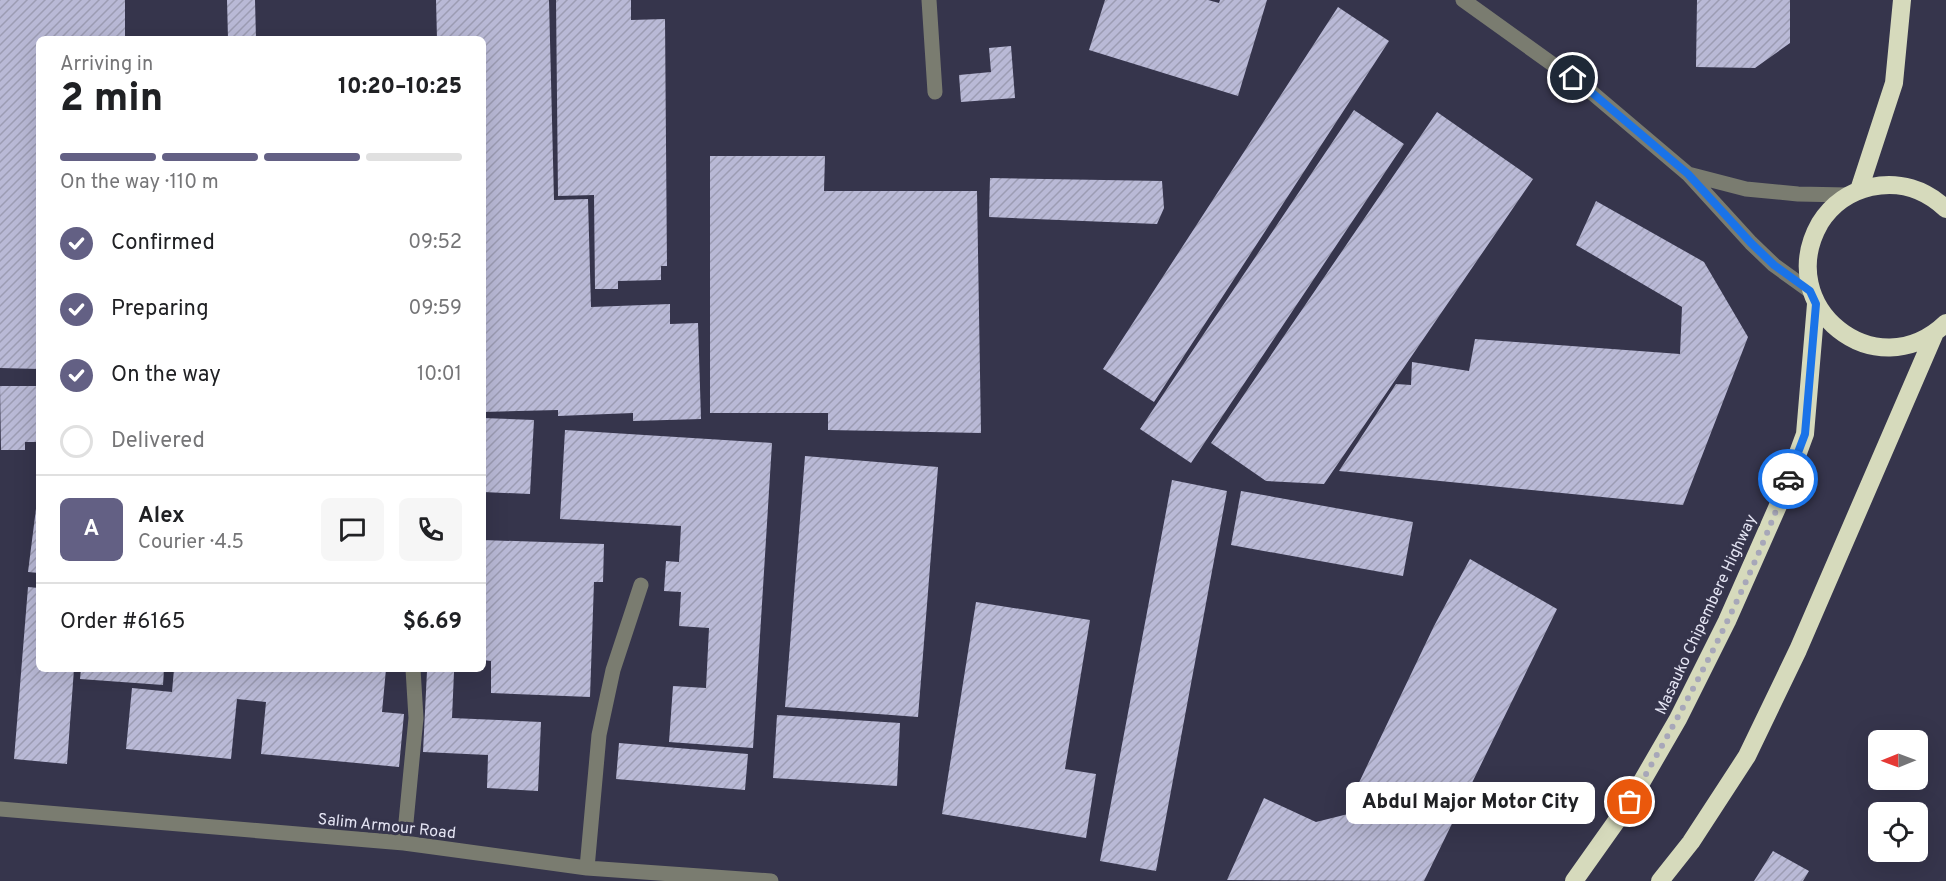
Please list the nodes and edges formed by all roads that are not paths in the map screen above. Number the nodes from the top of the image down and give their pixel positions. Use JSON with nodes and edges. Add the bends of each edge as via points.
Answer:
{"nodes":[{"id":1,"x":929,"y":0,"type":"edge"},
{"id":2,"x":1463,"y":0,"type":"edge"},
{"id":3,"x":1902,"y":0,"type":"edge"},
{"id":4,"x":935,"y":92,"type":"dead end"},
{"id":5,"x":1688,"y":174,"type":"junction"},
{"id":6,"x":1853,"y":193,"type":"junction"},
{"id":7,"x":1946,"y":209,"type":"edge"},
{"id":8,"x":1813,"y":297,"type":"junction"},
{"id":9,"x":1940,"y":329,"type":"edge"},
{"id":10,"x":641,"y":585,"type":"dead end"},
{"id":11,"x":413,"y":672,"type":"edge"},
{"id":12,"x":0,"y":808,"type":"edge"},
{"id":13,"x":404,"y":843,"type":"junction"},
{"id":14,"x":587,"y":868,"type":"junction"},
{"id":15,"x":771,"y":881,"type":"edge"},
{"id":16,"x":1574,"y":881,"type":"edge"},
{"id":17,"x":1660,"y":881,"type":"edge"}],
"edges":[{"from":1,"to":4,"type":"street"},
{"from":2,"to":5,"type":"street","via":[[1590,91]]},
{"from":3,"to":6,"type":"highway","via":[[1894,83]]},
{"from":5,"to":6,"type":"street","via":[[1746,189],[1798,194]]},
{"from":5,"to":8,"type":"street","via":[[1751,243]]},
{"from":6,"to":7,"type":"highway","via":[[1884,184],[1911,187],[1935,198]]},
{"from":6,"to":8,"type":"highway","name":"Masauko Chipembere Highway","via":[[1826,213],[1813,237],[1807,264]]},
{"from":8,"to":9,"type":"highway","via":[[1832,326],[1855,341],[1882,348],[1909,346]]},
{"from":8,"to":16,"type":"highway","name":"Masauko Chipembere Highway","via":[[1805,434],[1781,499],[1678,719],[1630,802]]},
{"from":9,"to":17,"type":"highway","via":[[1747,756],[1691,842]]},
{"from":10,"to":14,"type":"street","via":[[613,669],[602,724]]},
{"from":11,"to":13,"type":"street","via":[[416,718]]},
{"from":12,"to":13,"type":"street","name":"Salim Armour Road"},
{"from":13,"to":14,"type":"street","name":"Salim Armour Road"},
{"from":14,"to":15,"type":"street","name":"Salim Armour Road"}]}
